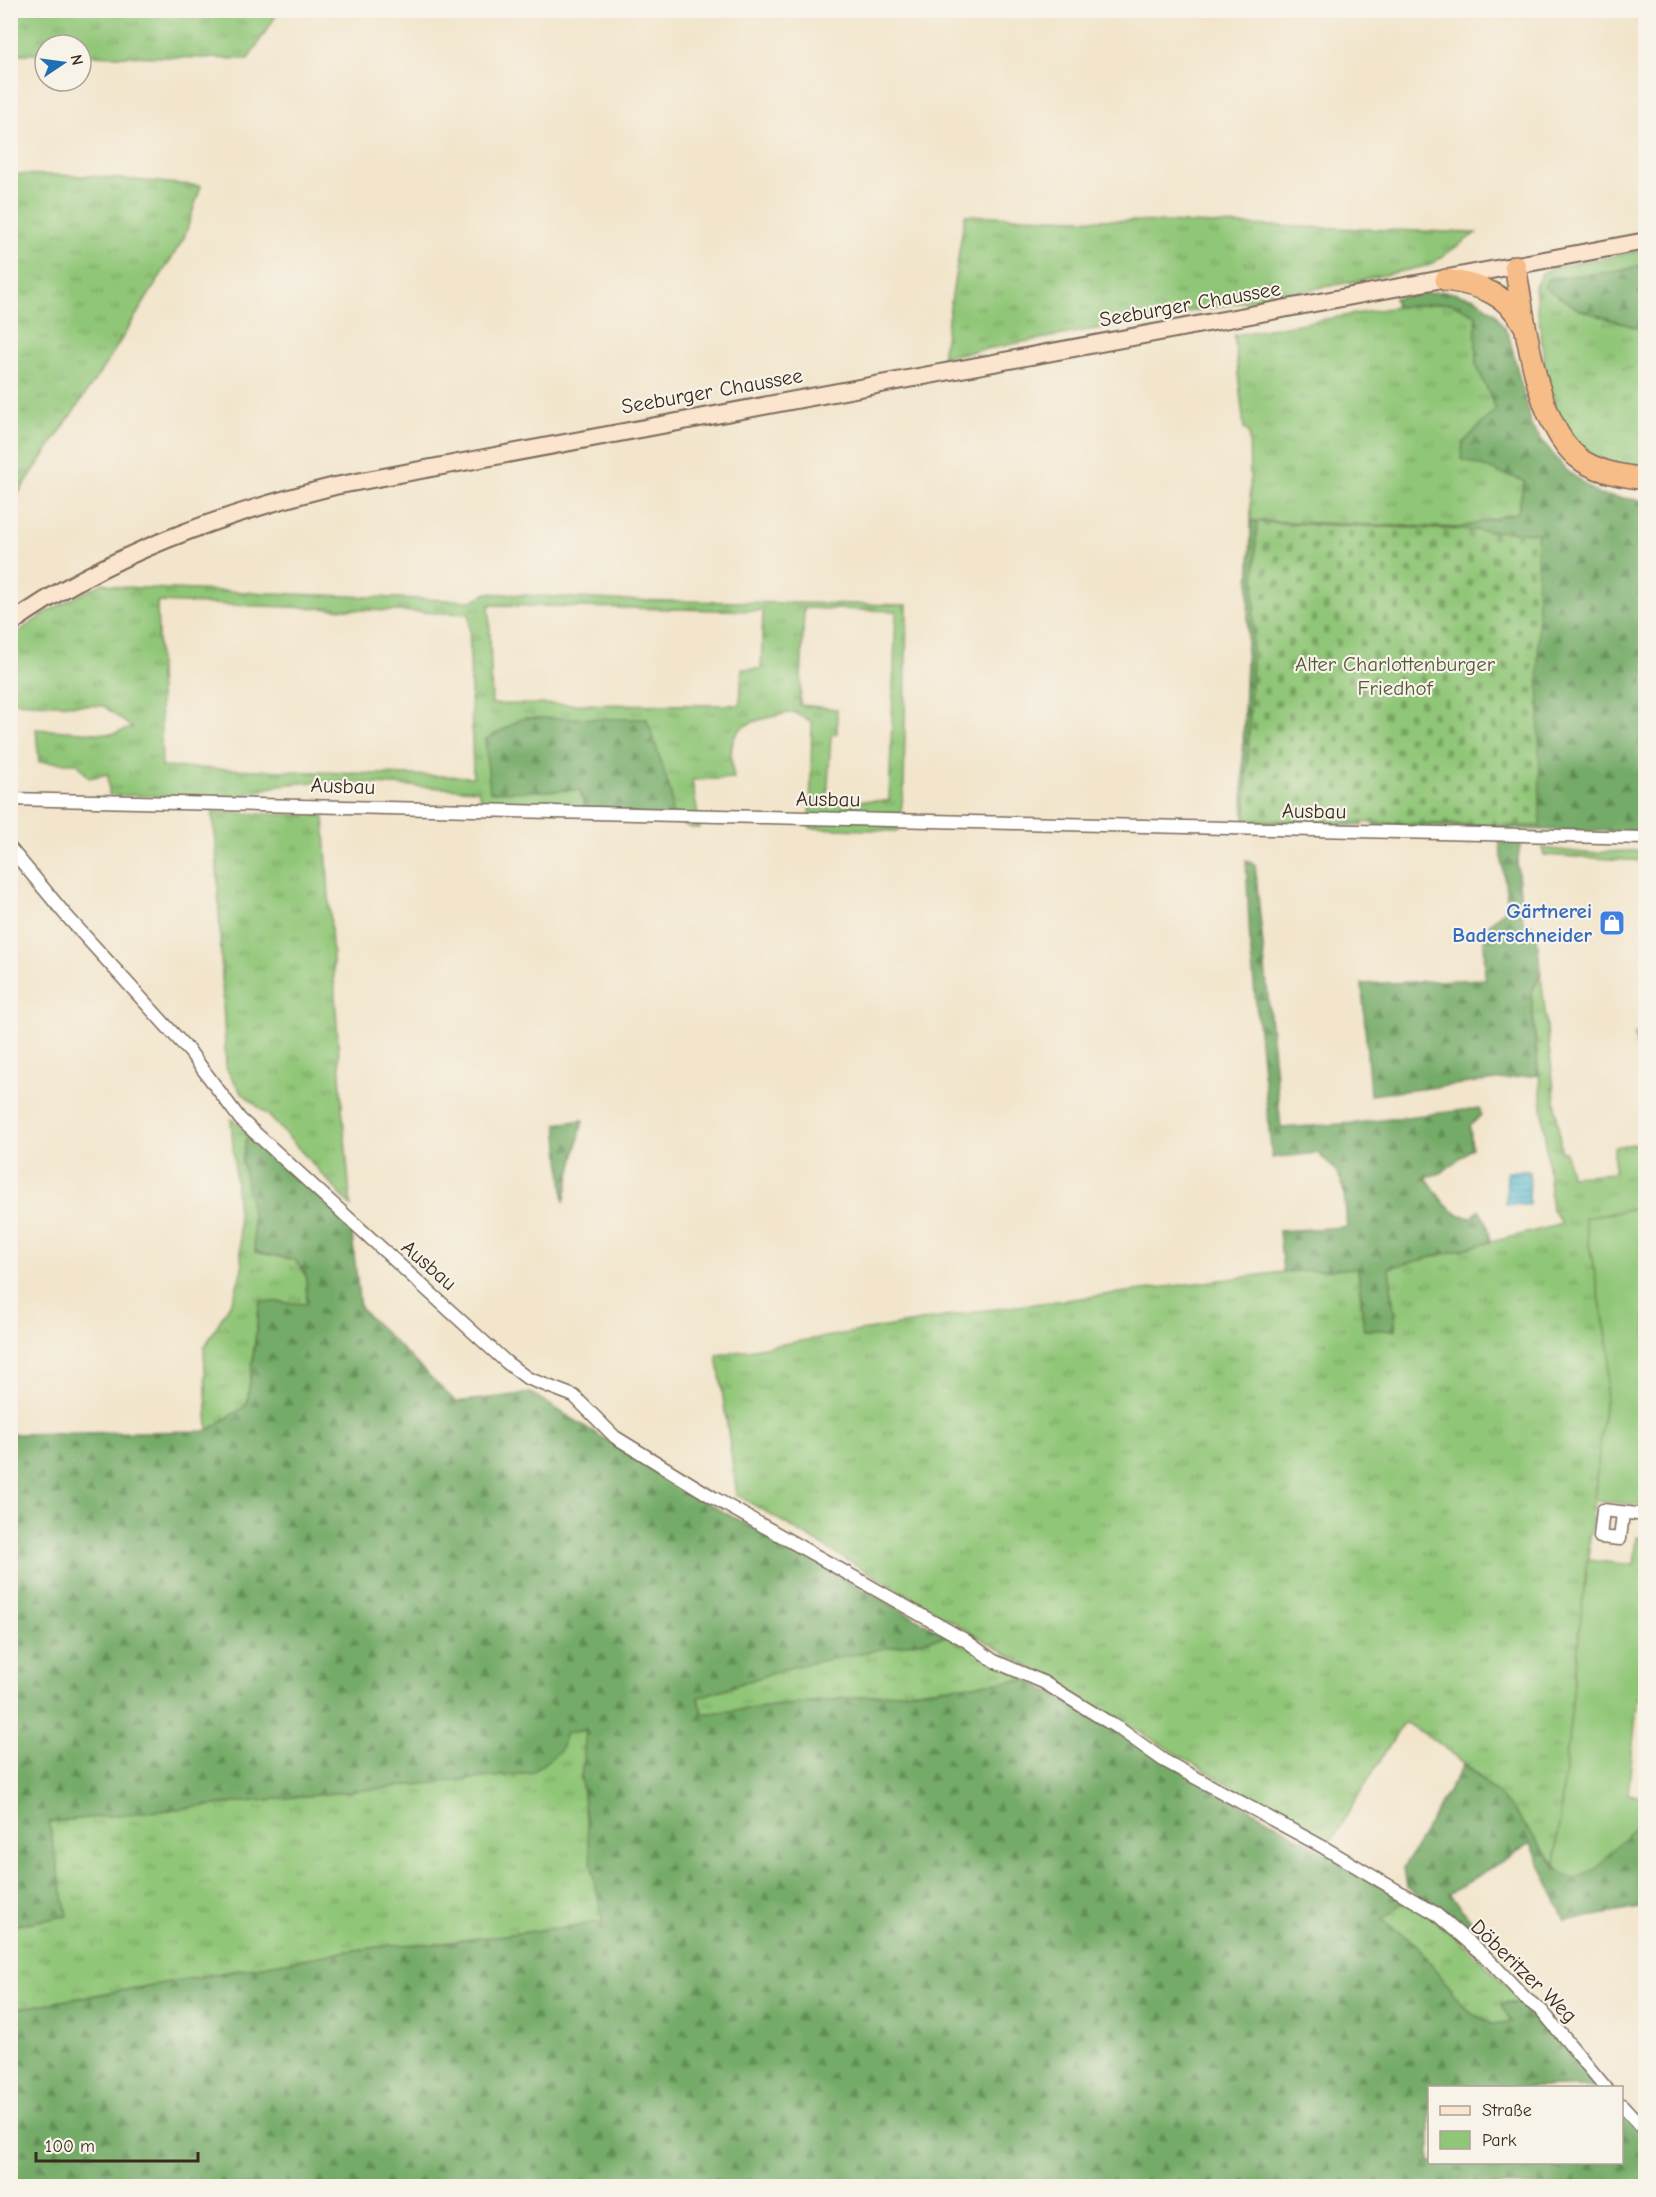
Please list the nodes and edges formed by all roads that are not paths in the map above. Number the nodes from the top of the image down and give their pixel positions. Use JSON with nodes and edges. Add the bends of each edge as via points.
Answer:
{"nodes":[{"id":1,"x":1646,"y":242,"type":"edge"},
{"id":2,"x":1515,"y":266,"type":"junction"},
{"id":3,"x":1446,"y":280,"type":"junction"},
{"id":4,"x":1529,"y":337,"type":"junction"},
{"id":5,"x":1639,"y":476,"type":"edge"},
{"id":6,"x":10,"y":624,"type":"edge"},
{"id":7,"x":10,"y":799,"type":"edge"},
{"id":8,"x":1646,"y":838,"type":"edge"},
{"id":9,"x":10,"y":848,"type":"edge"},
{"id":10,"x":574,"y":1396,"type":"joint"},
{"id":11,"x":1623,"y":1512,"type":"dead end"},
{"id":12,"x":1646,"y":1515,"type":"edge"},
{"id":13,"x":1604,"y":2086,"type":"edge"},
{"id":14,"x":1623,"y":2106,"type":"edge"},
{"id":15,"x":1646,"y":2131,"type":"edge"}],
"edges":[{"from":1,"to":2,"type":"main road","name":"Seeburger Chaussee"},
{"from":2,"to":3,"type":"main road","name":"Seeburger Chaussee"},
{"from":2,"to":4,"type":"highway"},
{"from":3,"to":4,"type":"highway","via":[[1477,284],[1493,292],[1516,313]]},
{"from":3,"to":6,"type":"main road","name":"Seeburger Chaussee","via":[[335,486],[277,500],[184,532],[81,581]]},
{"from":4,"to":5,"type":"highway","via":[[1544,406],[1561,441],[1570,452],[1598,469]]},
{"from":7,"to":8,"type":"street","name":"Ausbau"},
{"from":9,"to":10,"type":"street","name":"Ausbau","via":[[190,1052],[240,1119],[506,1362],[527,1378]]},
{"from":10,"to":13,"type":"street","name":"Döberitzer Weg","via":[[615,1437],[714,1498],[994,1660],[1043,1682],[1163,1760],[1435,1912],[1548,2018]]},
{"from":11,"to":12,"type":"street"},
{"from":14,"to":15,"type":"street"}]}
